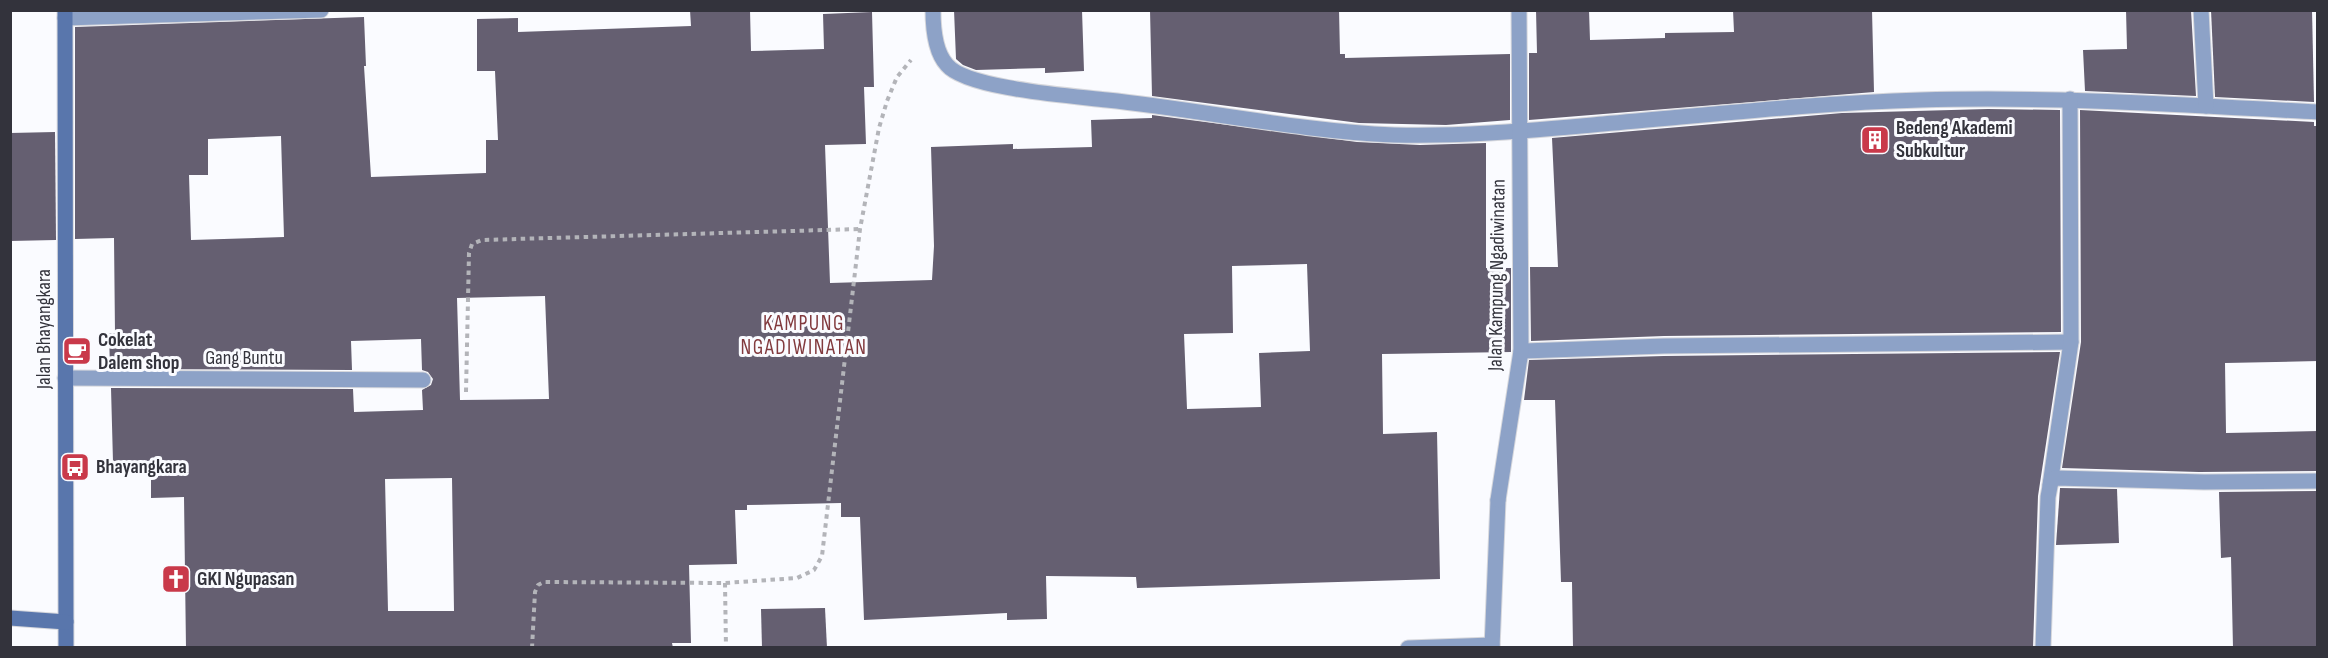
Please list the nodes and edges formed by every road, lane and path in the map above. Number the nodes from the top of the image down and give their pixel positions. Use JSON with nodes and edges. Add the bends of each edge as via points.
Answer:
{"nodes":[{"id":1,"x":321,"y":10,"type":"edge"},
{"id":2,"x":933,"y":10,"type":"edge"},
{"id":3,"x":1519,"y":10,"type":"edge"},
{"id":4,"x":2201,"y":10,"type":"edge"},
{"id":5,"x":65,"y":14,"type":"edge"},
{"id":6,"x":933,"y":31,"type":"junction"},
{"id":7,"x":2070,"y":99,"type":"junction"},
{"id":8,"x":2206,"y":106,"type":"junction"},
{"id":9,"x":2318,"y":112,"type":"edge"},
{"id":10,"x":1520,"y":132,"type":"junction"},
{"id":11,"x":860,"y":230,"type":"junction"},
{"id":12,"x":2071,"y":342,"type":"junction"},
{"id":13,"x":1521,"y":351,"type":"junction"},
{"id":14,"x":65,"y":378,"type":"junction"},
{"id":15,"x":423,"y":380,"type":"dead end"},
{"id":16,"x":466,"y":392,"type":"dead end"},
{"id":17,"x":2318,"y":481,"type":"edge"},
{"id":18,"x":2050,"y":485,"type":"junction"},
{"id":19,"x":725,"y":583,"type":"junction"},
{"id":20,"x":10,"y":618,"type":"edge"},
{"id":21,"x":66,"y":622,"type":"junction"},
{"id":22,"x":1492,"y":646,"type":"edge"},
{"id":23,"x":66,"y":648,"type":"edge"},
{"id":24,"x":532,"y":648,"type":"edge"},
{"id":25,"x":726,"y":648,"type":"edge"},
{"id":26,"x":1408,"y":648,"type":"edge"},
{"id":27,"x":2043,"y":648,"type":"edge"}],
"edges":[{"from":1,"to":5,"type":"street"},
{"from":2,"to":6,"type":"street"},
{"from":3,"to":10,"type":"street","name":"Jalan Kampung Ngadiwinatan"},
{"from":4,"to":8,"type":"street"},
{"from":5,"to":14,"type":"street","name":"Jalan Bhayangkara"},
{"from":6,"to":10,"type":"street","via":[[944,63],[957,74],[1053,94],[1339,131],[1395,135]]},
{"from":6,"to":11,"type":"path","via":[[897,77],[887,102]]},
{"from":7,"to":8,"type":"street"},
{"from":7,"to":10,"type":"street","via":[[1895,101]]},
{"from":7,"to":12,"type":"street"},
{"from":8,"to":9,"type":"street"},
{"from":10,"to":13,"type":"street","name":"Jalan Kampung Ngadiwinatan"},
{"from":11,"to":16,"type":"path","via":[[482,240],[472,244]]},
{"from":11,"to":19,"type":"path","via":[[822,556],[814,570],[797,578]]},
{"from":12,"to":13,"type":"street"},
{"from":12,"to":18,"type":"street"},
{"from":13,"to":22,"type":"street","name":"Jalan Kampung Ngadiwinatan","via":[[1498,500]]},
{"from":14,"to":15,"type":"street","name":"Gang Buntu"},
{"from":14,"to":21,"type":"street","name":"Jalan Bhayangkara"},
{"from":17,"to":18,"type":"street","via":[[2056,478]]},
{"from":18,"to":27,"type":"street"},
{"from":19,"to":24,"type":"path","via":[[544,582],[535,592]]},
{"from":19,"to":25,"type":"path"},
{"from":20,"to":21,"type":"street"},
{"from":21,"to":23,"type":"street","name":"Jalan Bhayangkara"},
{"from":22,"to":26,"type":"street"}]}
